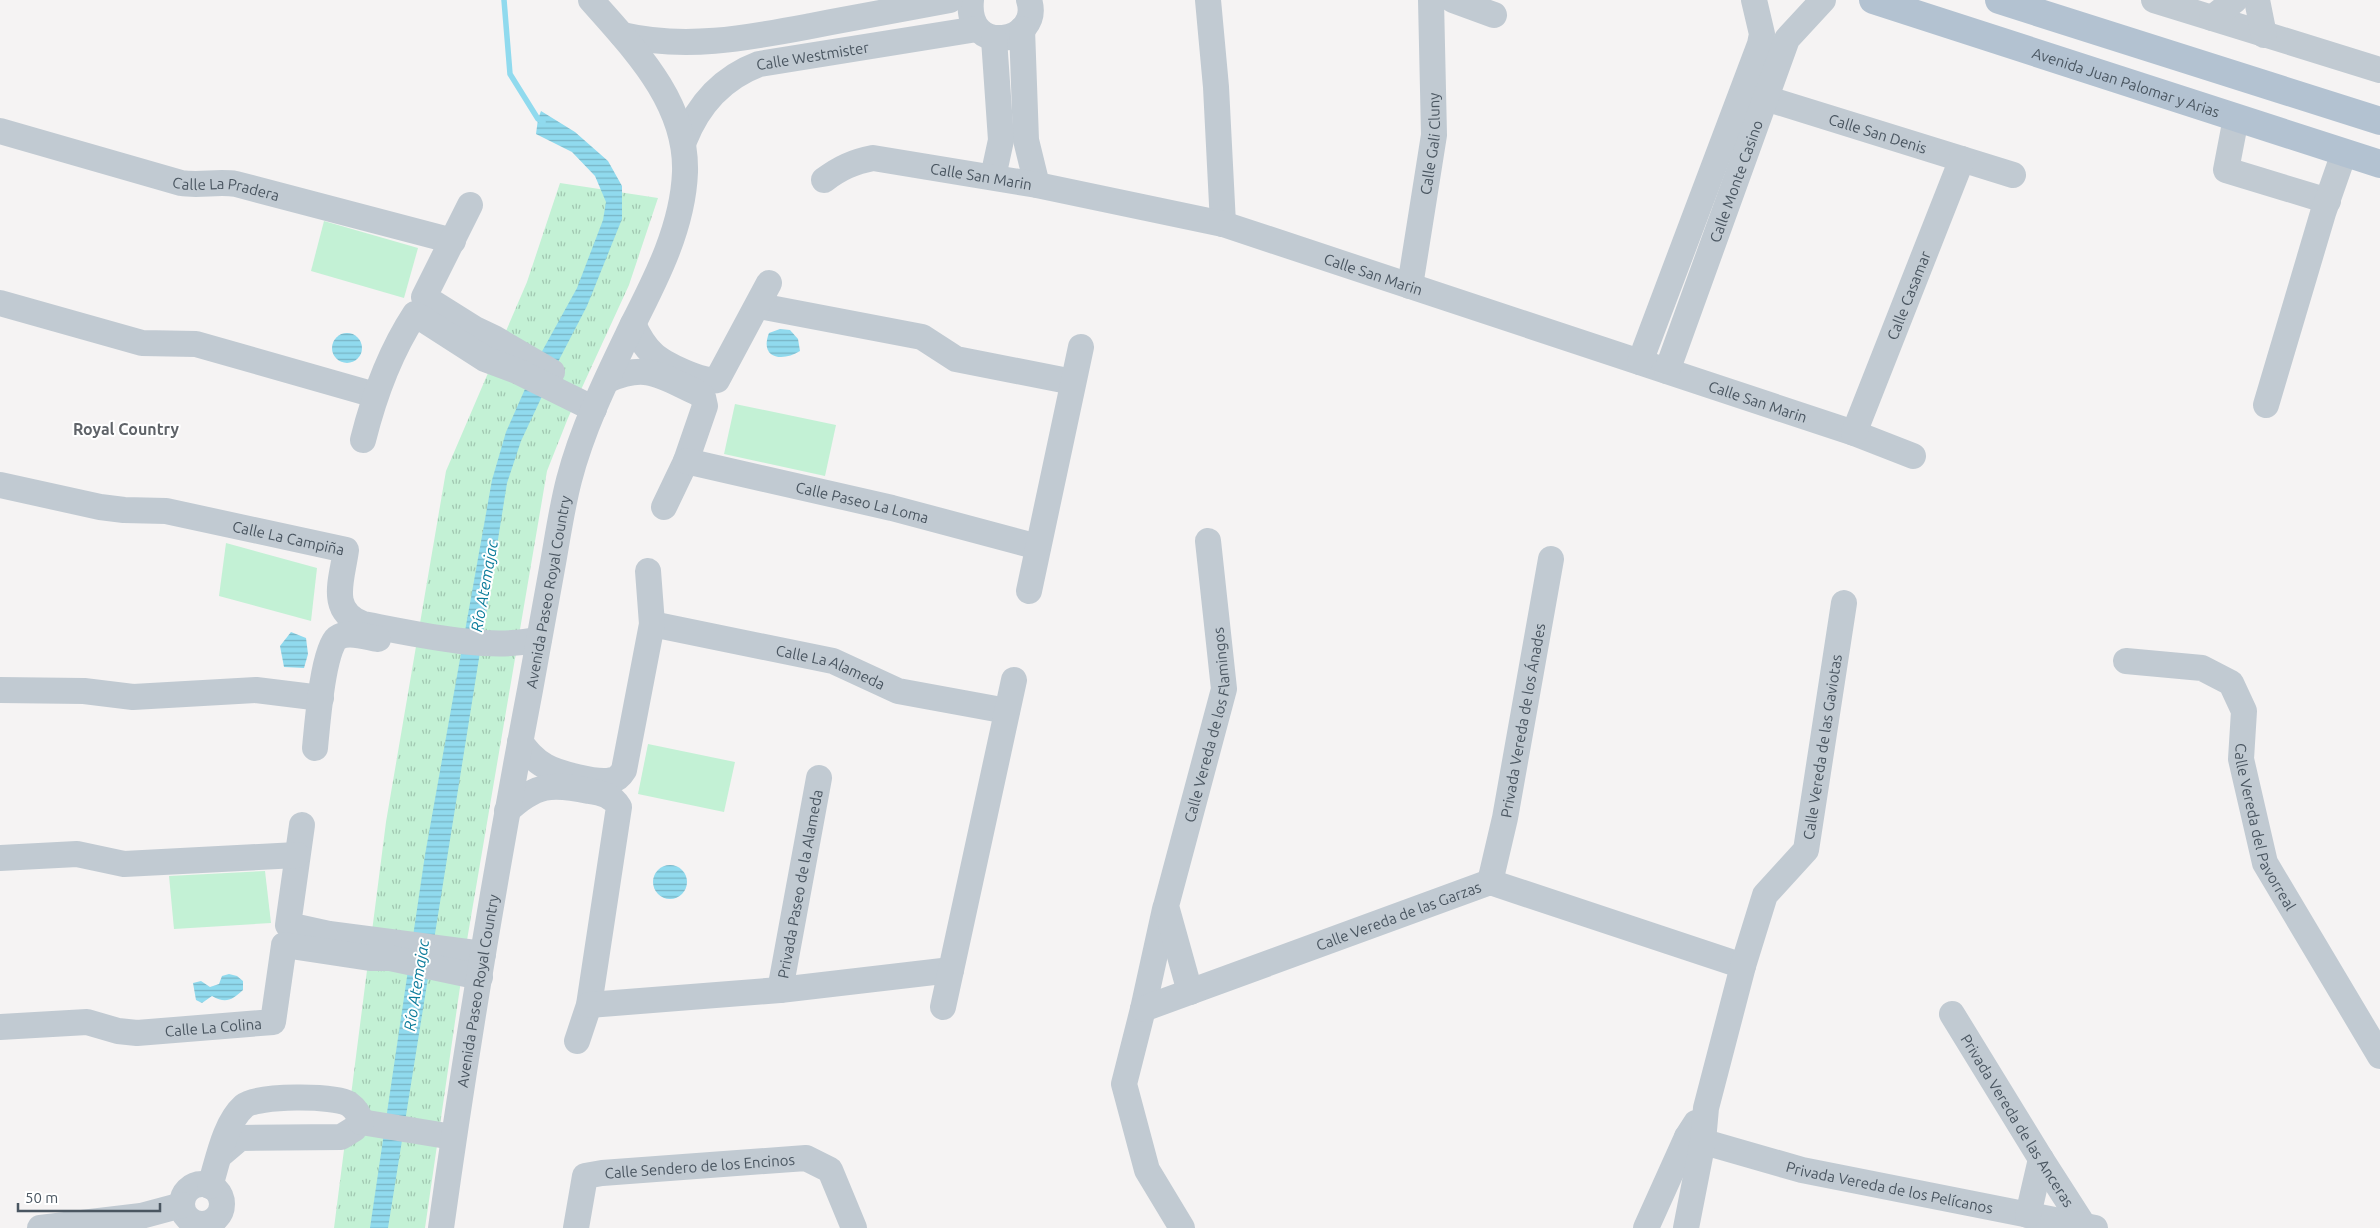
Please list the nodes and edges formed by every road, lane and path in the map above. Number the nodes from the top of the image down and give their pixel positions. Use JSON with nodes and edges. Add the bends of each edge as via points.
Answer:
{"nodes":[{"id":1,"x":591,"y":0,"type":"edge"},
{"id":2,"x":950,"y":0,"type":"edge"},
{"id":3,"x":970,"y":0,"type":"edge"},
{"id":4,"x":1208,"y":0,"type":"edge"},
{"id":5,"x":1431,"y":0,"type":"edge"},
{"id":6,"x":1453,"y":0,"type":"edge"},
{"id":7,"x":1823,"y":0,"type":"edge"},
{"id":8,"x":1873,"y":0,"type":"edge"},
{"id":9,"x":1999,"y":0,"type":"edge"},
{"id":10,"x":2154,"y":0,"type":"edge"},
{"id":11,"x":2235,"y":0,"type":"edge"},
{"id":12,"x":2257,"y":0,"type":"edge"},
{"id":13,"x":1037,"y":1,"type":"edge"},
{"id":14,"x":1755,"y":4,"type":"edge"},
{"id":15,"x":1494,"y":15,"type":"dead end"},
{"id":16,"x":2212,"y":18,"type":"junction"},
{"id":17,"x":1802,"y":20,"type":"junction"},
{"id":18,"x":1022,"y":29,"type":"junction"},
{"id":19,"x":986,"y":34,"type":"junction"},
{"id":20,"x":622,"y":35,"type":"junction"},
{"id":21,"x":2264,"y":35,"type":"junction"},
{"id":22,"x":733,"y":40,"type":"junction"},
{"id":23,"x":741,"y":72,"type":"junction"},
{"id":24,"x":2380,"y":72,"type":"edge"},
{"id":25,"x":1754,"y":95,"type":"junction"},
{"id":26,"x":2236,"y":118,"type":"junction"},
{"id":27,"x":2380,"y":120,"type":"edge"},
{"id":28,"x":0,"y":131,"type":"edge"},
{"id":29,"x":1014,"y":140,"type":"junction"},
{"id":30,"x":684,"y":142,"type":"junction"},
{"id":31,"x":2344,"y":153,"type":"junction"},
{"id":32,"x":1962,"y":159,"type":"junction"},
{"id":33,"x":2380,"y":164,"type":"edge"},
{"id":34,"x":2013,"y":175,"type":"dead end"},
{"id":35,"x":993,"y":177,"type":"junction"},
{"id":36,"x":824,"y":180,"type":"dead end"},
{"id":37,"x":1037,"y":185,"type":"junction"},
{"id":38,"x":2328,"y":201,"type":"junction"},
{"id":39,"x":470,"y":205,"type":"dead end"},
{"id":40,"x":1223,"y":224,"type":"junction"},
{"id":41,"x":453,"y":241,"type":"junction"},
{"id":42,"x":1410,"y":286,"type":"junction"},
{"id":43,"x":0,"y":303,"type":"edge"},
{"id":44,"x":633,"y":324,"type":"junction"},
{"id":45,"x":1081,"y":347,"type":"dead end"},
{"id":46,"x":1640,"y":362,"type":"junction"},
{"id":47,"x":520,"y":363,"type":"junction"},
{"id":48,"x":1667,"y":371,"type":"junction"},
{"id":49,"x":1073,"y":382,"type":"junction"},
{"id":50,"x":591,"y":394,"type":"junction"},
{"id":51,"x":374,"y":395,"type":"junction"},
{"id":52,"x":2266,"y":405,"type":"dead end"},
{"id":53,"x":1854,"y":433,"type":"junction"},
{"id":54,"x":363,"y":440,"type":"dead end"},
{"id":55,"x":1913,"y":456,"type":"dead end"},
{"id":56,"x":686,"y":461,"type":"junction"},
{"id":57,"x":0,"y":485,"type":"edge"},
{"id":58,"x":664,"y":507,"type":"dead end"},
{"id":59,"x":1208,"y":541,"type":"dead end"},
{"id":60,"x":1038,"y":546,"type":"junction"},
{"id":61,"x":1551,"y":559,"type":"dead end"},
{"id":62,"x":648,"y":571,"type":"dead end"},
{"id":63,"x":1030,"y":591,"type":"dead end"},
{"id":64,"x":1844,"y":603,"type":"dead end"},
{"id":65,"x":652,"y":624,"type":"junction"},
{"id":66,"x":539,"y":639,"type":"junction"},
{"id":67,"x":438,"y":644,"type":"junction"},
{"id":68,"x":506,"y":650,"type":"junction"},
{"id":69,"x":2126,"y":661,"type":"dead end"},
{"id":70,"x":533,"y":674,"type":"junction"},
{"id":71,"x":1014,"y":680,"type":"dead end"},
{"id":72,"x":0,"y":690,"type":"edge"},
{"id":73,"x":321,"y":698,"type":"junction"},
{"id":74,"x":1007,"y":712,"type":"junction"},
{"id":75,"x":520,"y":742,"type":"junction"},
{"id":76,"x":315,"y":748,"type":"dead end"},
{"id":77,"x":819,"y":778,"type":"dead end"},
{"id":78,"x":507,"y":811,"type":"junction"},
{"id":79,"x":302,"y":826,"type":"dead end"},
{"id":80,"x":297,"y":855,"type":"junction"},
{"id":81,"x":0,"y":858,"type":"edge"},
{"id":82,"x":1490,"y":882,"type":"junction"},
{"id":83,"x":1166,"y":906,"type":"junction"},
{"id":84,"x":388,"y":950,"type":"junction"},
{"id":85,"x":470,"y":963,"type":"junction"},
{"id":86,"x":1743,"y":966,"type":"junction"},
{"id":87,"x":951,"y":970,"type":"junction"},
{"id":88,"x":780,"y":990,"type":"junction"},
{"id":89,"x":1190,"y":992,"type":"junction"},
{"id":90,"x":589,"y":1005,"type":"junction"},
{"id":91,"x":943,"y":1006,"type":"dead end"},
{"id":92,"x":1143,"y":1009,"type":"junction"},
{"id":93,"x":1952,"y":1014,"type":"dead end"},
{"id":94,"x":0,"y":1027,"type":"edge"},
{"id":95,"x":577,"y":1041,"type":"dead end"},
{"id":96,"x":2380,"y":1056,"type":"edge"},
{"id":97,"x":361,"y":1122,"type":"junction"},
{"id":98,"x":236,"y":1131,"type":"junction"},
{"id":99,"x":443,"y":1135,"type":"junction"},
{"id":100,"x":1695,"y":1139,"type":"junction"},
{"id":101,"x":2041,"y":1160,"type":"junction"},
{"id":102,"x":2028,"y":1215,"type":"junction"},
{"id":103,"x":192,"y":1219,"type":"edge"},
{"id":104,"x":2090,"y":1227,"type":"edge"},
{"id":105,"x":40,"y":1228,"type":"edge"},
{"id":106,"x":441,"y":1228,"type":"edge"},
{"id":107,"x":576,"y":1228,"type":"edge"},
{"id":108,"x":854,"y":1228,"type":"edge"},
{"id":109,"x":1182,"y":1228,"type":"edge"},
{"id":110,"x":1646,"y":1228,"type":"edge"},
{"id":111,"x":1686,"y":1228,"type":"edge"}],
"edges":[{"from":1,"to":20,"type":"street","name":"Avenida Paseo Royal Country"},
{"from":2,"to":22,"type":"street","name":"Calle Westmister"},
{"from":3,"to":19,"type":"street","via":[[969,14]]},
{"from":4,"to":40,"type":"street"},
{"from":5,"to":42,"type":"street","name":"Calle Gali Cluny","via":[[1434,135]]},
{"from":6,"to":15,"type":"street"},
{"from":7,"to":17,"type":"street","name":"Calle Monte Casino"},
{"from":8,"to":26,"type":"main road","name":"Avenida Juan Palomar y Arias"},
{"from":9,"to":27,"type":"main road"},
{"from":10,"to":16,"type":"street"},
{"from":11,"to":16,"type":"street"},
{"from":12,"to":21,"type":"street"},
{"from":13,"to":18,"type":"street"},
{"from":14,"to":17,"type":"street","via":[[1773,19],[1784,22]]},
{"from":14,"to":25,"type":"street","name":"Calle Monte Casino","via":[[1762,34]]},
{"from":16,"to":21,"type":"street"},
{"from":17,"to":25,"type":"street","name":"Calle Monte Casino"},
{"from":18,"to":19,"type":"street","name":"Calle Westmister","via":[[1014,36]]},
{"from":18,"to":29,"type":"street"},
{"from":19,"to":23,"type":"street","name":"Calle Westmister","via":[[759,64]]},
{"from":19,"to":29,"type":"street"},
{"from":20,"to":22,"type":"street","name":"Calle Westmister","via":[[677,43]]},
{"from":20,"to":30,"type":"street","name":"Avenida Paseo Royal Country","via":[[662,89]]},
{"from":21,"to":24,"type":"street"},
{"from":22,"to":23,"type":"street"},
{"from":23,"to":30,"type":"street","name":"Calle Westmister","via":[[700,108]]},
{"from":25,"to":32,"type":"street","name":"Calle San Denis"},
{"from":25,"to":46,"type":"street","name":"Calle Monte Casino"},
{"from":25,"to":48,"type":"street","name":"Calle Monte Casino"},
{"from":26,"to":31,"type":"main road","name":"Avenida Juan Palomar y Arias"},
{"from":26,"to":38,"type":"street","via":[[2226,170]]},
{"from":28,"to":41,"type":"street","name":"Calle La Pradera","via":[[181,183],[236,184]]},
{"from":29,"to":35,"type":"street"},
{"from":29,"to":37,"type":"street"},
{"from":30,"to":44,"type":"street","name":"Avenida Paseo Royal Country","via":[[682,201],[649,295]]},
{"from":31,"to":33,"type":"main road","name":"Avenida Juan Palomar y Arias"},
{"from":31,"to":38,"type":"street"},
{"from":32,"to":34,"type":"street","name":"Calle San Denis"},
{"from":32,"to":53,"type":"street","name":"Calle Casamar"},
{"from":35,"to":36,"type":"street","name":"Calle San Marin","via":[[873,158],[847,165]]},
{"from":35,"to":37,"type":"street","name":"Calle San Marin"},
{"from":37,"to":40,"type":"street","name":"Calle San Marin"},
{"from":38,"to":52,"type":"street"},
{"from":39,"to":41,"type":"street"},
{"from":40,"to":42,"type":"street","name":"Calle San Marin"},
{"from":41,"to":47,"type":"street","via":[[424,298]]},
{"from":42,"to":46,"type":"street","name":"Calle San Marin"},
{"from":43,"to":51,"type":"street","via":[[142,343],[196,344]]},
{"from":44,"to":49,"type":"street","via":[[654,356],[712,382],[717,380],[764,295],[922,337],[956,359]]},
{"from":44,"to":50,"type":"street","name":"Avenida Paseo Royal Country"},
{"from":45,"to":49,"type":"street"},
{"from":46,"to":48,"type":"street","name":"Calle San Marin"},
{"from":47,"to":50,"type":"street","via":[[545,369]]},
{"from":47,"to":51,"type":"street","via":[[485,358],[416,314]]},
{"from":48,"to":53,"type":"street","name":"Calle San Marin"},
{"from":49,"to":60,"type":"street"},
{"from":50,"to":56,"type":"street","via":[[620,374],[645,370],[698,393],[703,397],[705,406]]},
{"from":50,"to":66,"type":"street","name":"Avenida Paseo Royal Country","via":[[565,494]]},
{"from":51,"to":54,"type":"street"},
{"from":53,"to":55,"type":"street","name":"Calle San Marin"},
{"from":56,"to":58,"type":"street"},
{"from":56,"to":60,"type":"street","name":"Calle Paseo La Loma","via":[[892,508]]},
{"from":57,"to":67,"type":"street","name":"Calle La Campiña","via":[[106,508],[166,511],[346,550],[339,598],[342,610],[363,624]]},
{"from":59,"to":83,"type":"street","name":"Calle Vereda de los Flamingos","via":[[1224,689]]},
{"from":60,"to":63,"type":"street"},
{"from":61,"to":82,"type":"street","name":"Privada Vereda de los Ánades","via":[[1505,818]]},
{"from":62,"to":65,"type":"street"},
{"from":64,"to":86,"type":"street","name":"Calle Vereda de las Gaviotas","via":[[1806,850],[1765,895]]},
{"from":65,"to":74,"type":"street","name":"Calle La Alameda","via":[[833,661],[898,691]]},
{"from":65,"to":75,"type":"street","via":[[624,770],[619,776],[611,781],[554,770],[534,759]]},
{"from":66,"to":68,"type":"street","name":"Calle La Campiña"},
{"from":66,"to":70,"type":"street","name":"Avenida Paseo Royal Country"},
{"from":67,"to":68,"type":"street","name":"Calle La Campiña"},
{"from":67,"to":73,"type":"street","name":"Calle La Campiña","via":[[346,634],[337,638],[330,647]]},
{"from":68,"to":70,"type":"street","name":"Calle La Campiña"},
{"from":69,"to":96,"type":"street","name":"Calle Vereda del Pavorreal","via":[[2202,668],[2231,683],[2244,710],[2240,760],[2265,864]]},
{"from":70,"to":75,"type":"street","name":"Avenida Paseo Royal Country"},
{"from":71,"to":74,"type":"street"},
{"from":72,"to":73,"type":"street","via":[[84,691],[133,698],[256,690]]},
{"from":73,"to":76,"type":"street","name":"Calle La Campiña"},
{"from":74,"to":87,"type":"street"},
{"from":75,"to":78,"type":"street","name":"Avenida Paseo Royal Country"},
{"from":77,"to":88,"type":"street","name":"Privada Paseo de la Alameda"},
{"from":78,"to":85,"type":"street","name":"Avenida Paseo Royal Country"},
{"from":78,"to":90,"type":"street","via":[[533,792],[560,785],[602,793],[615,800],[619,807]]},
{"from":79,"to":80,"type":"street","name":"Calle La Colina"},
{"from":80,"to":81,"type":"street","via":[[124,864],[77,854]]},
{"from":80,"to":84,"type":"street","name":"Calle La Colina","via":[[288,925]]},
{"from":82,"to":86,"type":"street","name":"Calle Vereda de las Garzas"},
{"from":82,"to":89,"type":"street","name":"Calle Vereda de las Garzas"},
{"from":83,"to":89,"type":"street"},
{"from":83,"to":92,"type":"street","name":"Calle Vereda de los Flamingos"},
{"from":84,"to":85,"type":"street","name":"Calle La Colina"},
{"from":84,"to":94,"type":"street","name":"Calle La Colina","via":[[370,958],[284,945],[273,1022],[137,1033],[87,1022]]},
{"from":85,"to":99,"type":"street","name":"Avenida Paseo Royal Country"},
{"from":86,"to":100,"type":"street","name":"Calle Vereda de las Gaviotas"},
{"from":87,"to":88,"type":"street"},
{"from":87,"to":91,"type":"street"},
{"from":88,"to":90,"type":"street"},
{"from":89,"to":92,"type":"street","name":"Calle Vereda de las Garzas"},
{"from":90,"to":95,"type":"street"},
{"from":92,"to":109,"type":"street","via":[[1124,1084],[1147,1170]]},
{"from":93,"to":101,"type":"street","name":"Privada Vereda de las Anceras"},
{"from":97,"to":98,"type":"street","via":[[341,1137]]},
{"from":97,"to":98,"type":"street","via":[[348,1103],[309,1097],[284,1098],[247,1104],[238,1112]]},
{"from":97,"to":99,"type":"street"},
{"from":98,"to":103,"type":"street","via":[[220,1155],[210,1186],[219,1194],[220,1212],[211,1222]]},
{"from":99,"to":106,"type":"street","name":"Avenida Paseo Royal Country"},
{"from":100,"to":102,"type":"street","name":"Privada Vereda de los Pelícanos","via":[[1802,1170]]},
{"from":100,"to":110,"type":"street","name":"Calle Vereda de las Gaviotas"},
{"from":100,"to":111,"type":"street","name":"Calle Vereda de las Gaviotas"},
{"from":101,"to":102,"type":"street"},
{"from":101,"to":104,"type":"street","name":"Privada Vereda de las Anceras"},
{"from":102,"to":104,"type":"street","name":"Privada Vereda de los Pelícanos"},
{"from":103,"to":105,"type":"street","via":[[141,1216]]},
{"from":107,"to":108,"type":"street","name":"Calle Sendero de los Encinos","via":[[585,1176],[806,1158],[830,1170]]}]}
